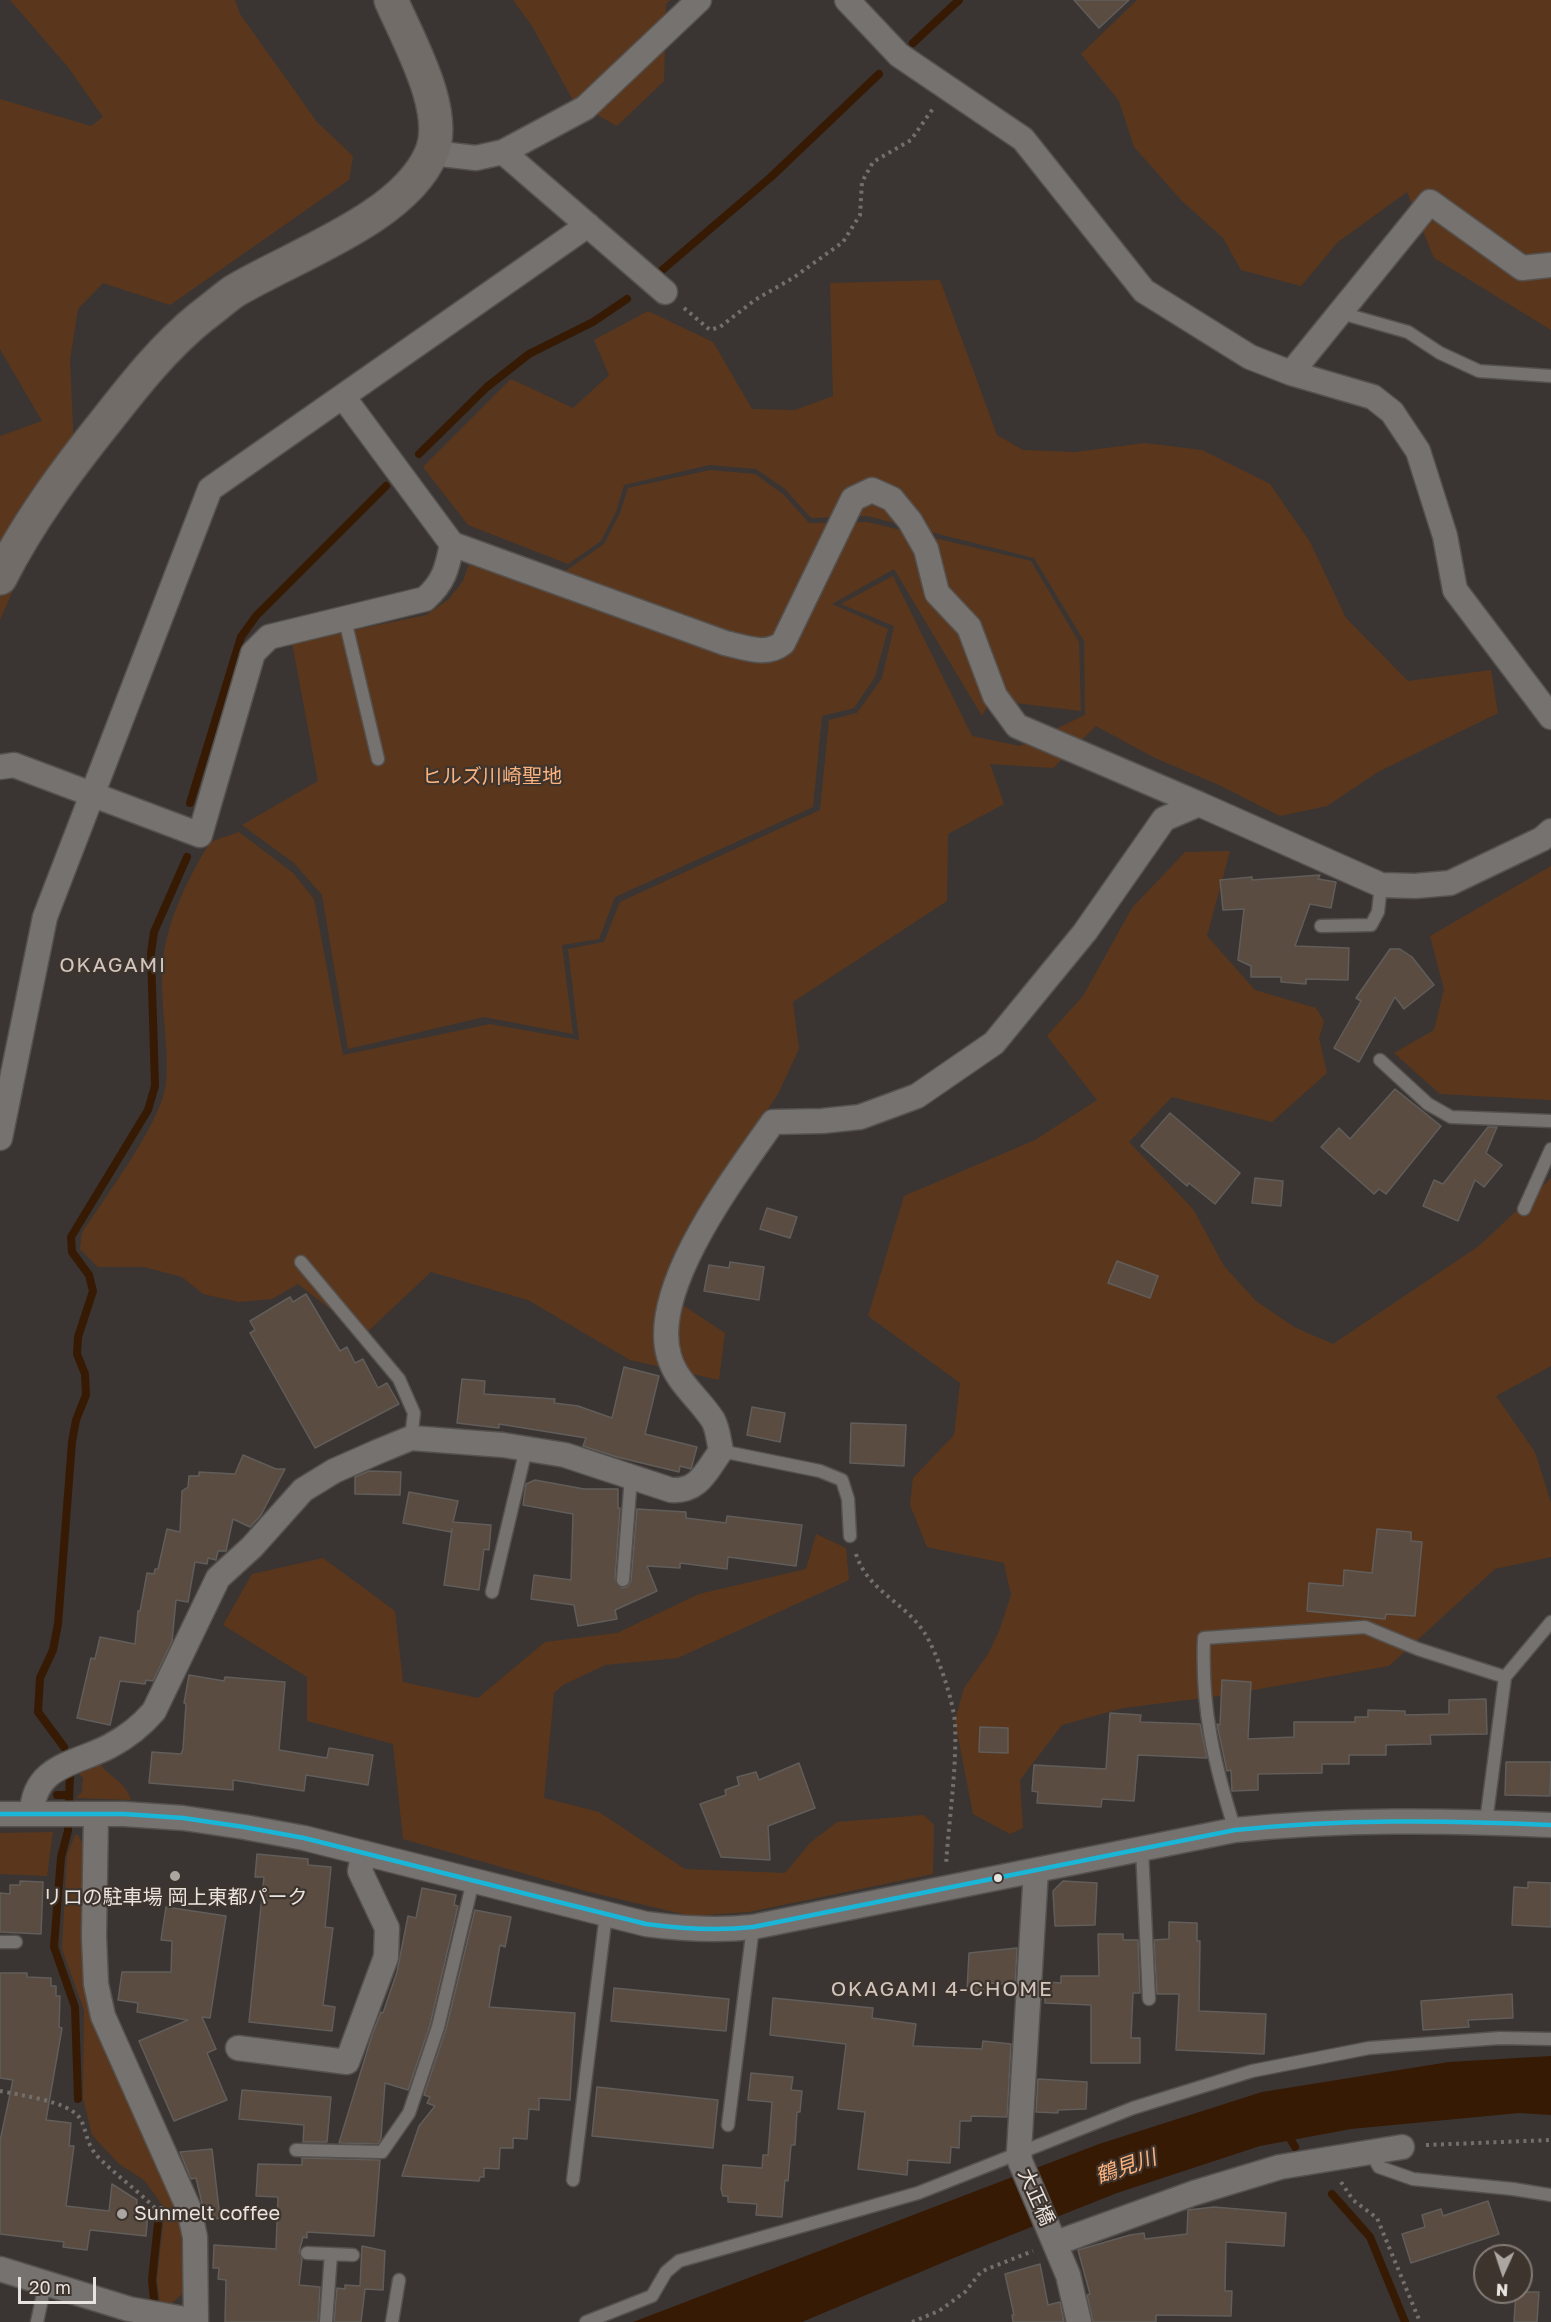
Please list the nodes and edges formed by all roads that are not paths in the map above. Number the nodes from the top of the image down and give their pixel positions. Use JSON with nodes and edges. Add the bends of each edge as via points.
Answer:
{"nodes":[{"id":1,"x":391,"y":0,"type":"edge"},
{"id":2,"x":699,"y":0,"type":"edge"},
{"id":3,"x":847,"y":0,"type":"edge"},
{"id":4,"x":503,"y":152,"type":"junction"},
{"id":5,"x":432,"y":153,"type":"junction"},
{"id":6,"x":588,"y":225,"type":"junction"},
{"id":7,"x":1551,"y":265,"type":"edge"},
{"id":8,"x":665,"y":292,"type":"road end"},
{"id":9,"x":1341,"y":313,"type":"junction"},
{"id":10,"x":1291,"y":373,"type":"junction"},
{"id":11,"x":1551,"y":376,"type":"edge"},
{"id":12,"x":344,"y":398,"type":"junction"},
{"id":13,"x":452,"y":544,"type":"junction"},
{"id":14,"x":0,"y":578,"type":"edge"},
{"id":15,"x":345,"y":620,"type":"junction"},
{"id":16,"x":1551,"y":717,"type":"edge"},
{"id":17,"x":378,"y":759,"type":"dead end"},
{"id":18,"x":0,"y":767,"type":"edge"},
{"id":19,"x":92,"y":796,"type":"junction"},
{"id":20,"x":1199,"y":804,"type":"junction"},
{"id":21,"x":1551,"y":831,"type":"edge"},
{"id":22,"x":1381,"y":885,"type":"junction"},
{"id":23,"x":1321,"y":926,"type":"dead end"},
{"id":24,"x":1380,"y":1060,"type":"dead end"},
{"id":25,"x":1551,"y":1121,"type":"edge"},
{"id":26,"x":0,"y":1138,"type":"edge"},
{"id":27,"x":1551,"y":1149,"type":"edge"},
{"id":28,"x":1524,"y":1209,"type":"dead end"},
{"id":29,"x":301,"y":1262,"type":"dead end"},
{"id":30,"x":411,"y":1438,"type":"junction"},
{"id":31,"x":526,"y":1449,"type":"junction"},
{"id":32,"x":721,"y":1451,"type":"junction"},
{"id":33,"x":631,"y":1477,"type":"junction"},
{"id":34,"x":850,"y":1536,"type":"road end"},
{"id":35,"x":623,"y":1580,"type":"dead end"},
{"id":36,"x":492,"y":1592,"type":"dead end"},
{"id":37,"x":1551,"y":1622,"type":"edge"},
{"id":38,"x":1505,"y":1677,"type":"junction"},
{"id":39,"x":0,"y":1814,"type":"edge"},
{"id":40,"x":32,"y":1814,"type":"junction"},
{"id":41,"x":77,"y":1814,"type":"junction"},
{"id":42,"x":1486,"y":1821,"type":"junction"},
{"id":43,"x":1551,"y":1825,"type":"edge"},
{"id":44,"x":1236,"y":1830,"type":"junction"},
{"id":45,"x":1142,"y":1849,"type":"junction"},
{"id":46,"x":364,"y":1853,"type":"junction"},
{"id":47,"x":1036,"y":1870,"type":"junction"},
{"id":48,"x":473,"y":1881,"type":"junction"},
{"id":49,"x":606,"y":1914,"type":"junction"},
{"id":50,"x":753,"y":1927,"type":"junction"},
{"id":51,"x":0,"y":1942,"type":"edge"},
{"id":52,"x":16,"y":1942,"type":"dead end"},
{"id":53,"x":1149,"y":1999,"type":"dead end"},
{"id":54,"x":1551,"y":2039,"type":"edge"},
{"id":55,"x":238,"y":2048,"type":"dead end"},
{"id":56,"x":728,"y":2125,"type":"dead end"},
{"id":57,"x":1402,"y":2147,"type":"road end"},
{"id":58,"x":296,"y":2150,"type":"dead end"},
{"id":59,"x":1370,"y":2151,"type":"junction"},
{"id":60,"x":1019,"y":2156,"type":"junction"},
{"id":61,"x":573,"y":2180,"type":"dead end"},
{"id":62,"x":1551,"y":2195,"type":"edge"},
{"id":63,"x":1054,"y":2239,"type":"junction"},
{"id":64,"x":307,"y":2253,"type":"dead end"},
{"id":65,"x":331,"y":2254,"type":"junction"},
{"id":66,"x":353,"y":2255,"type":"dead end"},
{"id":67,"x":0,"y":2269,"type":"edge"},
{"id":68,"x":399,"y":2280,"type":"dead end"},
{"id":69,"x":45,"y":2285,"type":"junction"},
{"id":70,"x":196,"y":2321,"type":"edge"},
{"id":71,"x":37,"y":2322,"type":"edge"},
{"id":72,"x":326,"y":2322,"type":"edge"},
{"id":73,"x":392,"y":2322,"type":"edge"},
{"id":74,"x":586,"y":2322,"type":"edge"},
{"id":75,"x":1079,"y":2322,"type":"edge"}],
"edges":[{"from":1,"to":5,"type":"street","via":[[432,99],[436,127]]},
{"from":2,"to":4,"type":"street","via":[[585,108]]},
{"from":3,"to":10,"type":"street","via":[[899,55],[1023,139],[1144,291],[1250,357]]},
{"from":4,"to":5,"type":"street","via":[[476,158]]},
{"from":4,"to":6,"type":"street"},
{"from":5,"to":14,"type":"street","via":[[400,197],[375,215],[232,293],[168,347],[44,501]]},
{"from":6,"to":8,"type":"street"},
{"from":6,"to":12,"type":"street"},
{"from":7,"to":9,"type":"street","via":[[1522,268],[1430,202]]},
{"from":9,"to":10,"type":"street"},
{"from":9,"to":11,"type":"lane","via":[[1408,332],[1479,371]]},
{"from":10,"to":16,"type":"street","via":[[1373,397],[1392,412],[1418,451],[1445,536],[1455,590]]},
{"from":12,"to":13,"type":"street"},
{"from":12,"to":19,"type":"street","via":[[210,489]]},
{"from":13,"to":15,"type":"street","via":[[439,587],[424,600]]},
{"from":13,"to":20,"type":"street","via":[[724,643],[757,651],[774,650],[783,643],[853,499],[872,490],[892,499],[910,521],[926,549],[937,593],[969,627],[995,696],[1017,726]]},
{"from":15,"to":17,"type":"lane"},
{"from":15,"to":19,"type":"street","via":[[269,637],[253,652],[200,835]]},
{"from":18,"to":19,"type":"street","via":[[14,765]]},
{"from":19,"to":26,"type":"street","via":[[45,917]]},
{"from":20,"to":22,"type":"street"},
{"from":20,"to":32,"type":"street","via":[[1164,819],[1085,932],[994,1043],[917,1096],[860,1117],[773,1122],[693,1244],[669,1315],[668,1354],[673,1368],[714,1422]]},
{"from":21,"to":22,"type":"street","via":[[1450,883]]},
{"from":22,"to":23,"type":"lane","via":[[1378,912],[1371,925]]},
{"from":24,"to":25,"type":"lane","via":[[1428,1104],[1450,1117]]},
{"from":27,"to":28,"type":"lane"},
{"from":29,"to":30,"type":"lane","via":[[399,1379],[414,1413]]},
{"from":30,"to":31,"type":"street"},
{"from":30,"to":40,"type":"street","via":[[303,1490],[218,1578],[154,1711],[142,1725],[111,1746],[53,1771],[36,1791]]},
{"from":31,"to":33,"type":"street","via":[[565,1455]]},
{"from":31,"to":36,"type":"lane"},
{"from":32,"to":33,"type":"street","via":[[694,1487],[681,1491]]},
{"from":32,"to":34,"type":"lane","via":[[820,1471],[842,1480],[848,1499]]},
{"from":33,"to":35,"type":"lane"},
{"from":37,"to":38,"type":"lane"},
{"from":38,"to":42,"type":"lane"},
{"from":38,"to":44,"type":"lane","via":[[1365,1627],[1204,1638],[1202,1677],[1216,1772]]},
{"from":39,"to":40,"type":"street"},
{"from":40,"to":41,"type":"street"},
{"from":41,"to":46,"type":"street","via":[[183,1818],[304,1838]]},
{"from":41,"to":70,"type":"street","via":[[96,1984],[114,2045],[187,2206],[195,2236]]},
{"from":42,"to":43,"type":"street"},
{"from":42,"to":44,"type":"street","via":[[1345,1821]]},
{"from":44,"to":45,"type":"street"},
{"from":45,"to":47,"type":"street"},
{"from":45,"to":53,"type":"lane"},
{"from":46,"to":48,"type":"street"},
{"from":46,"to":55,"type":"street","via":[[360,1871],[387,1928],[386,1957],[347,2062]]},
{"from":47,"to":50,"type":"street"},
{"from":47,"to":60,"type":"street"},
{"from":48,"to":49,"type":"street"},
{"from":48,"to":58,"type":"lane","via":[[438,2027],[409,2113],[382,2152]]},
{"from":49,"to":50,"type":"street","via":[[691,1930]]},
{"from":49,"to":61,"type":"lane"},
{"from":50,"to":56,"type":"lane"},
{"from":51,"to":52,"type":"lane"},
{"from":54,"to":60,"type":"lane","via":[[1425,2043],[1307,2059],[1252,2071],[1133,2108]]},
{"from":57,"to":59,"type":"street"},
{"from":59,"to":62,"type":"lane","via":[[1379,2167],[1413,2179]]},
{"from":59,"to":63,"type":"street","via":[[1280,2167]]},
{"from":60,"to":63,"type":"street","name":"大正橋"},
{"from":60,"to":74,"type":"lane","via":[[918,2193],[679,2262],[666,2272],[652,2296]]},
{"from":63,"to":75,"type":"street","name":"大正橋","via":[[1068,2275]]},
{"from":64,"to":65,"type":"lane"},
{"from":65,"to":66,"type":"lane"},
{"from":65,"to":72,"type":"lane"},
{"from":67,"to":69,"type":"street"},
{"from":68,"to":73,"type":"lane"},
{"from":69,"to":70,"type":"street","via":[[158,2316]]},
{"from":69,"to":71,"type":"lane"}]}
